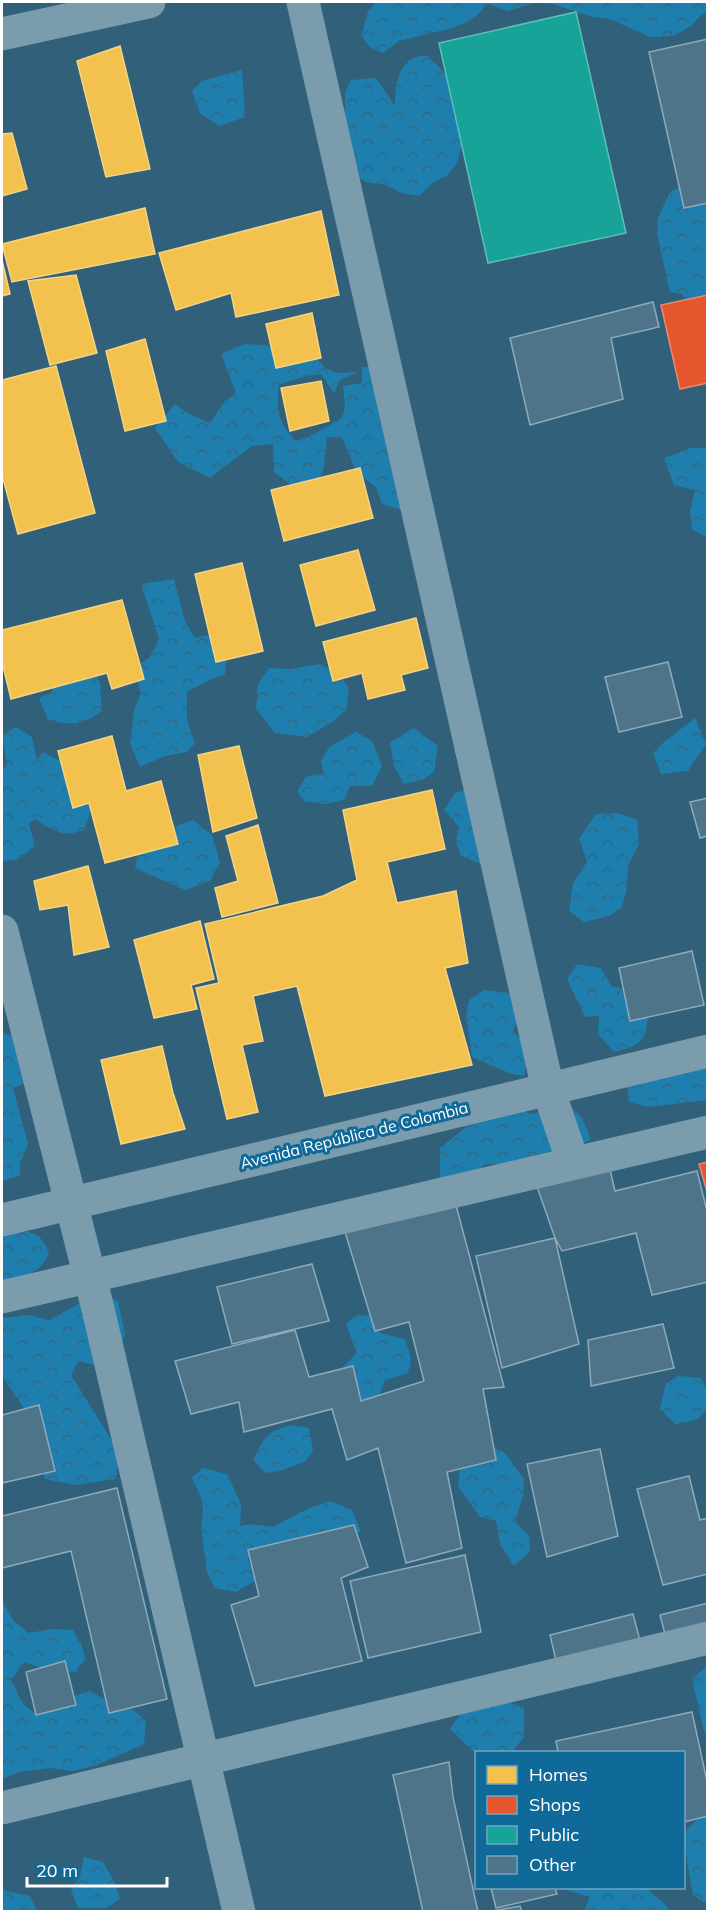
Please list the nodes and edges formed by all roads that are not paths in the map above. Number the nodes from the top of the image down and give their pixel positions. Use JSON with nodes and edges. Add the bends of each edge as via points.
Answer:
{"nodes":[{"id":1,"x":149,"y":2,"type":"edge"},
{"id":2,"x":303,"y":2,"type":"edge"},
{"id":3,"x":2,"y":34,"type":"edge"},
{"id":4,"x":2,"y":931,"type":"edge"},
{"id":5,"x":708,"y":1051,"type":"edge"},
{"id":6,"x":548,"y":1089,"type":"junction"},
{"id":7,"x":708,"y":1131,"type":"edge"},
{"id":8,"x":573,"y":1162,"type":"junction"},
{"id":9,"x":70,"y":1205,"type":"junction"},
{"id":10,"x":2,"y":1220,"type":"edge"},
{"id":11,"x":90,"y":1276,"type":"junction"},
{"id":12,"x":2,"y":1297,"type":"edge"},
{"id":13,"x":708,"y":1638,"type":"edge"},
{"id":14,"x":204,"y":1760,"type":"junction"},
{"id":15,"x":2,"y":1808,"type":"edge"},
{"id":16,"x":239,"y":1911,"type":"edge"}],
"edges":[{"from":1,"to":3,"type":"street"},
{"from":2,"to":6,"type":"street"},
{"from":4,"to":9,"type":"street"},
{"from":5,"to":6,"type":"street","name":"Avenida República de Colombia"},
{"from":6,"to":8,"type":"street"},
{"from":6,"to":9,"type":"street","name":"Avenida República de Colombia"},
{"from":7,"to":8,"type":"street"},
{"from":8,"to":11,"type":"street"},
{"from":9,"to":10,"type":"street","name":"Avenida República de Colombia"},
{"from":9,"to":11,"type":"street"},
{"from":11,"to":12,"type":"street"},
{"from":11,"to":14,"type":"street"},
{"from":13,"to":14,"type":"street"},
{"from":14,"to":15,"type":"street"},
{"from":14,"to":16,"type":"street"}]}
